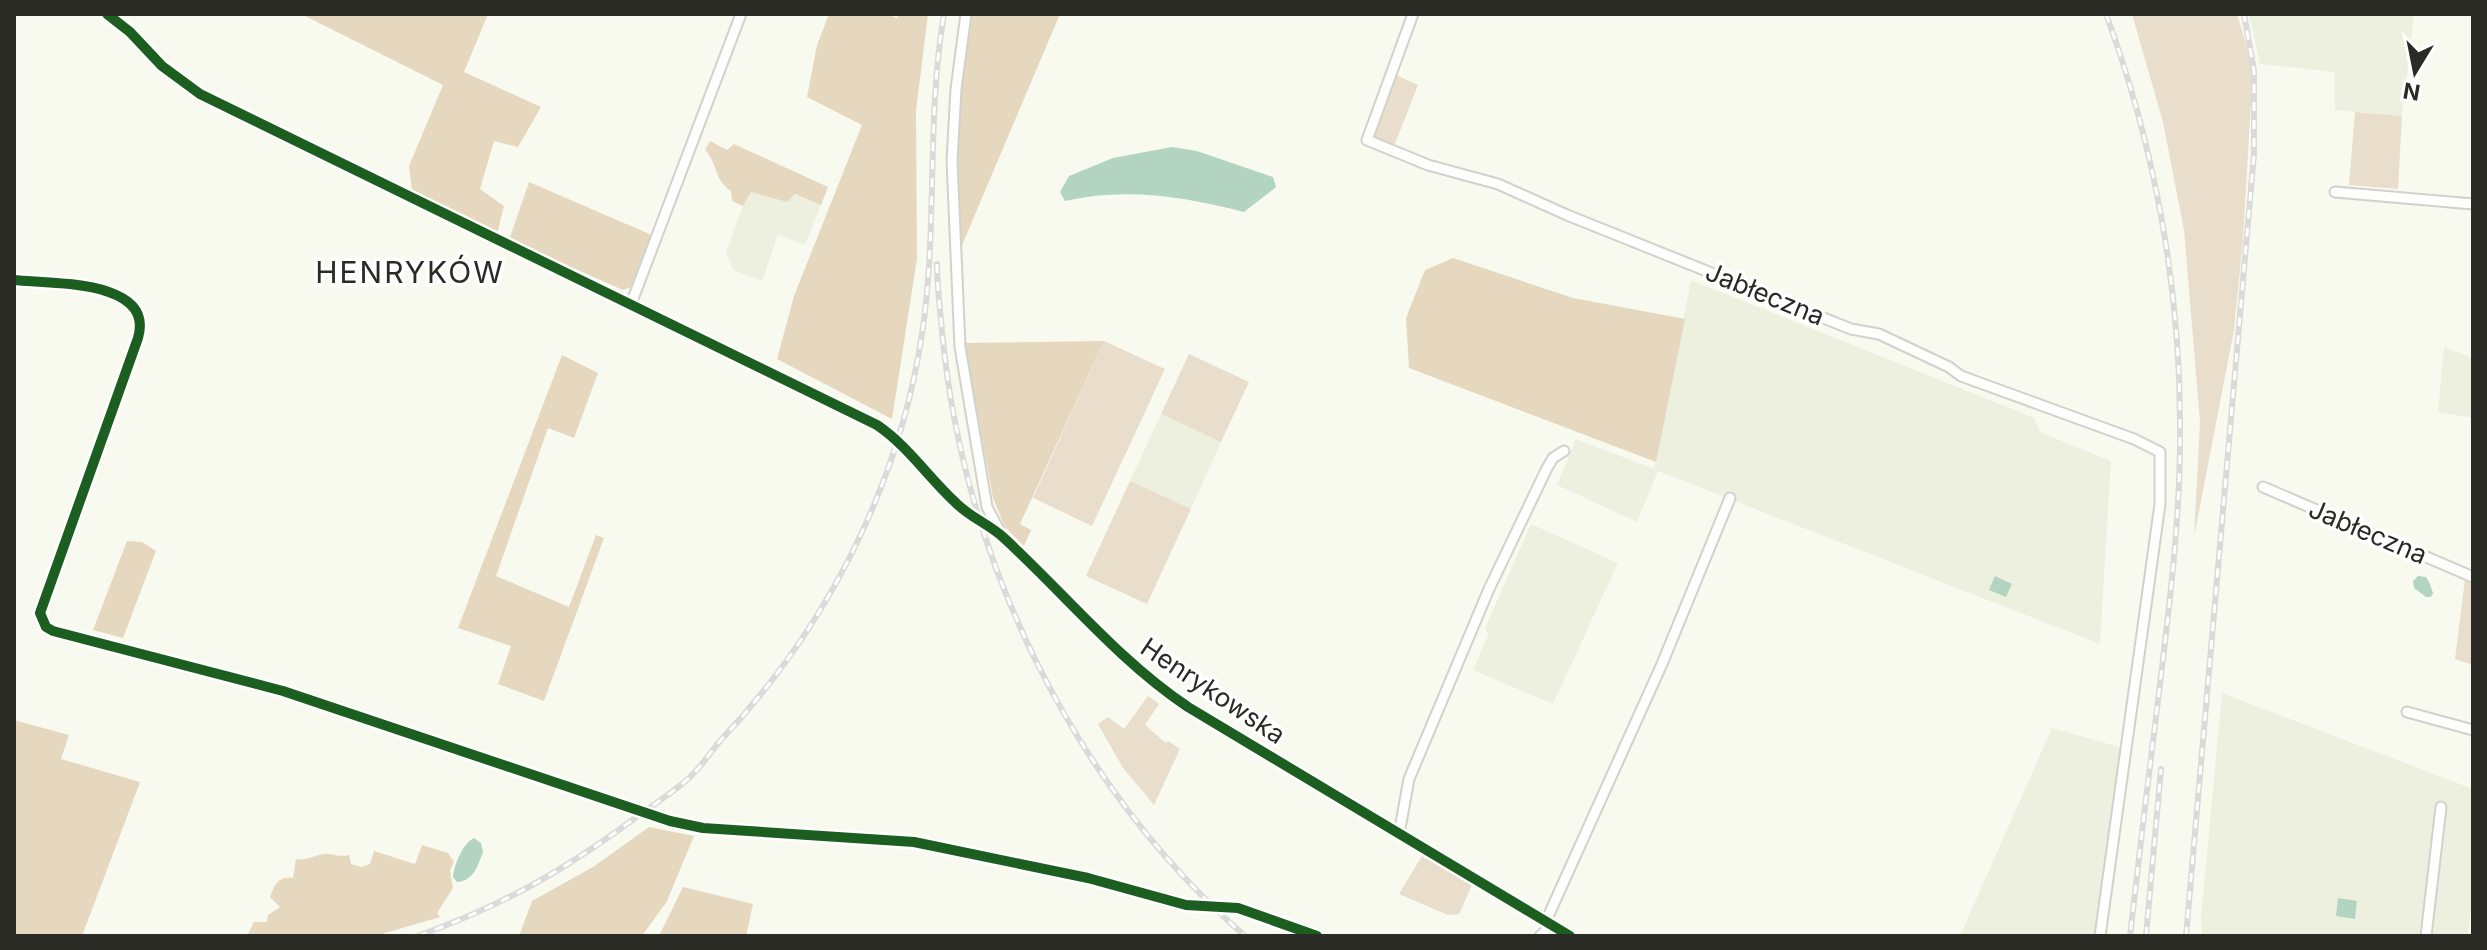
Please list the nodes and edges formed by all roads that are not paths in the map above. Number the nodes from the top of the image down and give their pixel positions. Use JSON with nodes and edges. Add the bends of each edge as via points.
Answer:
{"nodes":[{"id":1,"x":107,"y":14,"type":"edge"},
{"id":2,"x":741,"y":14,"type":"edge"},
{"id":3,"x":966,"y":14,"type":"edge"},
{"id":4,"x":1413,"y":14,"type":"edge"},
{"id":5,"x":2335,"y":192,"type":"dead end"},
{"id":6,"x":2473,"y":204,"type":"edge"},
{"id":7,"x":14,"y":280,"type":"edge"},
{"id":8,"x":631,"y":304,"type":"junction"},
{"id":9,"x":1564,"y":451,"type":"dead end"},
{"id":10,"x":2263,"y":487,"type":"dead end"},
{"id":11,"x":1730,"y":498,"type":"dead end"},
{"id":12,"x":1002,"y":535,"type":"junction"},
{"id":13,"x":2473,"y":577,"type":"edge"},
{"id":14,"x":2407,"y":712,"type":"dead end"},
{"id":15,"x":2473,"y":730,"type":"edge"},
{"id":16,"x":2441,"y":807,"type":"dead end"},
{"id":17,"x":1399,"y":834,"type":"junction"},
{"id":18,"x":1549,"y":923,"type":"junction"},
{"id":19,"x":1317,"y":936,"type":"edge"},
{"id":20,"x":1540,"y":936,"type":"edge"},
{"id":21,"x":1570,"y":936,"type":"edge"},
{"id":22,"x":2100,"y":936,"type":"edge"},
{"id":23,"x":2426,"y":936,"type":"edge"}],
"edges":[{"from":1,"to":8,"type":"street","name":"Henrykowska","via":[[200,94]]},
{"from":2,"to":8,"type":"street"},
{"from":3,"to":12,"type":"street","via":[[952,161],[960,347],[987,507]]},
{"from":4,"to":22,"type":"street","name":"Jabłeczna","via":[[1367,140],[1524,194],[1851,329],[1879,334],[1961,376],[2160,452],[2160,504]]},
{"from":5,"to":6,"type":"street"},
{"from":7,"to":19,"type":"street","via":[[116,293],[136,308],[140,318],[138,338],[40,613],[53,631],[283,691],[670,821],[703,828],[914,842],[1088,878],[1186,905],[1238,908]]},
{"from":8,"to":12,"type":"street","name":"Henrykowska","via":[[877,425],[965,512]]},
{"from":9,"to":17,"type":"street","via":[[1547,468],[1489,589],[1409,779]]},
{"from":10,"to":13,"type":"street","name":"Jabłeczna"},
{"from":11,"to":18,"type":"street"},
{"from":12,"to":17,"type":"street","name":"Henrykowska","via":[[1154,684]]},
{"from":14,"to":15,"type":"street"},
{"from":16,"to":23,"type":"street"},
{"from":17,"to":18,"type":"street","name":"Henrykowska"},
{"from":18,"to":20,"type":"street"},
{"from":18,"to":21,"type":"street","name":"Henrykowska"}]}
